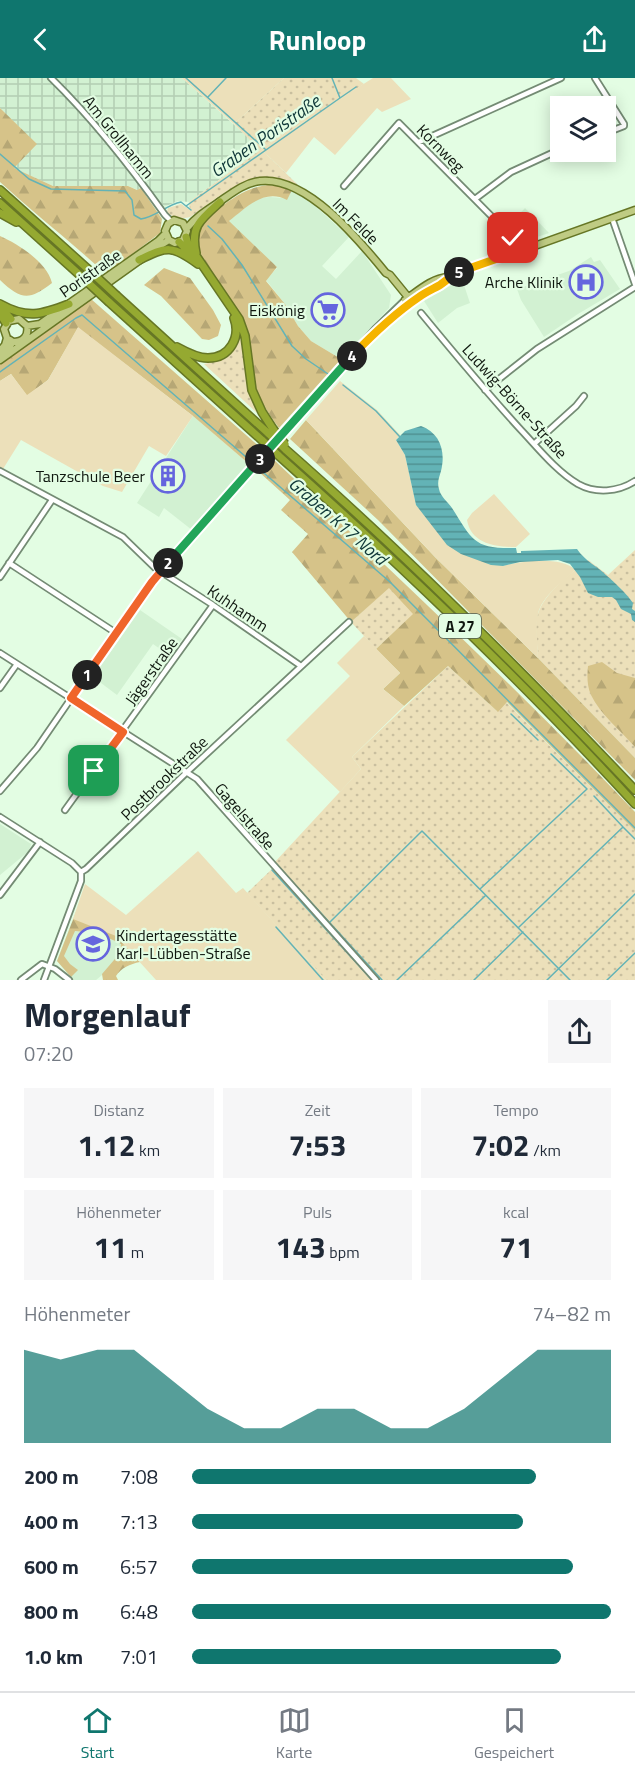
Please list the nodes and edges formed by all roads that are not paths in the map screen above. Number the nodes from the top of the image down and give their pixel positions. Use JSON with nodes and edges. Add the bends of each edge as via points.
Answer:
{"nodes":[{"id":1,"x":51,"y":78,"type":"edge"},
{"id":2,"x":561,"y":78,"type":"edge"},
{"id":3,"x":595,"y":78,"type":"edge"},
{"id":4,"x":606,"y":96,"type":"edge"},
{"id":5,"x":616,"y":111,"type":"edge"},
{"id":6,"x":616,"y":129,"type":"edge"},
{"id":7,"x":419,"y":142,"type":"junction"},
{"id":8,"x":550,"y":154,"type":"edge"},
{"id":9,"x":344,"y":186,"type":"dead end"},
{"id":10,"x":0,"y":190,"type":"edge"},
{"id":11,"x":476,"y":199,"type":"junction"},
{"id":12,"x":220,"y":202,"type":"junction"},
{"id":13,"x":0,"y":203,"type":"edge"},
{"id":14,"x":635,"y":210,"type":"edge"},
{"id":15,"x":0,"y":213,"type":"edge"},
{"id":16,"x":612,"y":218,"type":"junction"},
{"id":17,"x":170,"y":222,"type":"junction"},
{"id":18,"x":185,"y":225,"type":"junction"},
{"id":19,"x":167,"y":237,"type":"junction"},
{"id":20,"x":41,"y":240,"type":"junction"},
{"id":21,"x":182,"y":240,"type":"junction"},
{"id":22,"x":524,"y":249,"type":"junction"},
{"id":23,"x":139,"y":260,"type":"junction"},
{"id":24,"x":198,"y":261,"type":"junction"},
{"id":25,"x":635,"y":285,"type":"edge"},
{"id":26,"x":408,"y":301,"type":"junction"},
{"id":27,"x":69,"y":304,"type":"junction"},
{"id":28,"x":0,"y":306,"type":"edge"},
{"id":29,"x":0,"y":314,"type":"edge"},
{"id":30,"x":421,"y":314,"type":"dead end"},
{"id":31,"x":9,"y":321,"type":"junction"},
{"id":32,"x":54,"y":323,"type":"junction"},
{"id":33,"x":27,"y":329,"type":"junction"},
{"id":34,"x":164,"y":339,"type":"junction"},
{"id":35,"x":10,"y":340,"type":"junction"},
{"id":36,"x":0,"y":351,"type":"edge"},
{"id":37,"x":0,"y":359,"type":"edge"},
{"id":38,"x":485,"y":390,"type":"junction"},
{"id":39,"x":584,"y":396,"type":"dead end"},
{"id":40,"x":271,"y":431,"type":"junction"},
{"id":41,"x":534,"y":444,"type":"junction"},
{"id":42,"x":0,"y":471,"type":"edge"},
{"id":43,"x":6,"y":474,"type":"junction"},
{"id":44,"x":0,"y":480,"type":"edge"},
{"id":45,"x":635,"y":481,"type":"edge"},
{"id":46,"x":52,"y":500,"type":"junction"},
{"id":47,"x":9,"y":563,"type":"junction"},
{"id":48,"x":160,"y":571,"type":"junction"},
{"id":49,"x":0,"y":577,"type":"edge"},
{"id":50,"x":213,"y":605,"type":"junction"},
{"id":51,"x":349,"y":622,"type":"dead end"},
{"id":52,"x":116,"y":633,"type":"junction"},
{"id":53,"x":0,"y":653,"type":"edge"},
{"id":54,"x":17,"y":664,"type":"junction"},
{"id":55,"x":301,"y":666,"type":"junction"},
{"id":56,"x":0,"y":688,"type":"edge"},
{"id":57,"x":71,"y":698,"type":"junction"},
{"id":58,"x":123,"y":732,"type":"junction"},
{"id":59,"x":187,"y":772,"type":"junction"},
{"id":60,"x":635,"y":790,"type":"edge"},
{"id":61,"x":0,"y":791,"type":"edge"},
{"id":62,"x":635,"y":804,"type":"edge"},
{"id":63,"x":65,"y":810,"type":"dead end"},
{"id":64,"x":0,"y":817,"type":"edge"},
{"id":65,"x":39,"y":842,"type":"junction"},
{"id":66,"x":81,"y":872,"type":"junction"},
{"id":67,"x":0,"y":895,"type":"edge"},
{"id":68,"x":49,"y":967,"type":"junction"},
{"id":69,"x":21,"y":980,"type":"edge"},
{"id":70,"x":44,"y":980,"type":"edge"},
{"id":71,"x":69,"y":980,"type":"edge"},
{"id":72,"x":376,"y":980,"type":"edge"}],
"edges":[{"from":1,"to":17,"type":"street","name":"Am Grollhamm","via":[[124,158]]},
{"from":2,"to":7,"type":"street"},
{"from":3,"to":4,"type":"street"},
{"from":5,"to":6,"type":"street","via":[[624,126]]},
{"from":7,"to":9,"type":"street","name":"Kornweg","via":[[399,123]]},
{"from":7,"to":11,"type":"street","name":"Kornweg"},
{"from":8,"to":11,"type":"street","via":[[511,172]]},
{"from":10,"to":34,"type":"highway","bridge":true},
{"from":11,"to":22,"type":"street","name":"Kornweg"},
{"from":12,"to":18,"type":"main road"},
{"from":12,"to":24,"type":"highway","via":[[195,229]]},
{"from":12,"to":26,"type":"main road","name":"Im Felde","via":[[260,181],[277,181],[304,192],[362,244]]},
{"from":13,"to":20,"type":"highway","number":"A 27"},
{"from":14,"to":16,"type":"main road"},
{"from":15,"to":20,"type":"highway"},
{"from":16,"to":22,"type":"main road"},
{"from":16,"to":25,"type":"street"},
{"from":17,"to":18,"type":"main road","via":[[178,220]]},
{"from":17,"to":19,"type":"main road"},
{"from":18,"to":21,"type":"main road"},
{"from":19,"to":21,"type":"main road"},
{"from":19,"to":23,"type":"main road","name":"Poristraße"},
{"from":19,"to":27,"type":"main road","name":"Poristraße"},
{"from":20,"to":62,"type":"highway","number":"A 27","bridge":true,"via":[[338,509],[528,692]]},
{"from":21,"to":24,"type":"highway"},
{"from":22,"to":26,"type":"main road","via":[[448,277],[443,284]]},
{"from":23,"to":24,"type":"highway","via":[[172,248]]},
{"from":23,"to":32,"type":"main road","name":"Poristraße"},
{"from":24,"to":34,"type":"highway","via":[[233,315],[235,339],[227,352],[209,358],[184,351]]},
{"from":24,"to":40,"type":"highway","via":[[239,319],[252,390]]},
{"from":25,"to":38,"type":"street","via":[[537,349]]},
{"from":26,"to":48,"type":"street","via":[[374,333]]},
{"from":27,"to":28,"type":"highway","via":[[33,315]]},
{"from":27,"to":33,"type":"main road","name":"Poristraße"},
{"from":28,"to":31,"type":"highway"},
{"from":29,"to":31,"type":"highway"},
{"from":30,"to":38,"type":"street","name":"Ludwig-Börne-Straße"},
{"from":31,"to":33,"type":"main road","via":[[22,320]]},
{"from":31,"to":35,"type":"main road","name":"Poristraße","via":[[4,329]]},
{"from":32,"to":33,"type":"main road","name":"Poristraße"},
{"from":32,"to":37,"type":"main road","name":"Poristraße"},
{"from":33,"to":35,"type":"main road","name":"Poristraße","via":[[22,340]]},
{"from":34,"to":40,"type":"highway"},
{"from":35,"to":36,"type":"main road","name":"Poristraße"},
{"from":35,"to":37,"type":"main road","name":"Poristraße"},
{"from":38,"to":41,"type":"street","name":"Ludwig-Börne-Straße"},
{"from":39,"to":41,"type":"street"},
{"from":40,"to":60,"type":"highway","number":"A 27","bridge":true,"via":[[513,665]]},
{"from":41,"to":45,"type":"street","name":"Ludwig-Börne-Straße","via":[[570,478],[590,489],[612,490]]},
{"from":42,"to":43,"type":"street","name":"Kuhhamm"},
{"from":43,"to":44,"type":"street"},
{"from":43,"to":46,"type":"street","name":"Kuhhamm"},
{"from":46,"to":47,"type":"street"},
{"from":46,"to":48,"type":"street","name":"Kuhhamm","via":[[123,537]]},
{"from":47,"to":49,"type":"street"},
{"from":47,"to":52,"type":"street"},
{"from":48,"to":50,"type":"street","name":"Kuhhamm"},
{"from":48,"to":52,"type":"street"},
{"from":50,"to":55,"type":"street","name":"Kuhhamm"},
{"from":50,"to":58,"type":"street","name":"Jägerstraße"},
{"from":51,"to":55,"type":"street","name":"Postbrookstraße"},
{"from":52,"to":57,"type":"street"},
{"from":53,"to":54,"type":"street","name":"Gagelstraße"},
{"from":54,"to":56,"type":"street"},
{"from":54,"to":57,"type":"street","name":"Gagelstraße"},
{"from":55,"to":59,"type":"street","name":"Postbrookstraße"},
{"from":57,"to":58,"type":"street","name":"Gagelstraße"},
{"from":57,"to":61,"type":"street","via":[[37,748]]},
{"from":58,"to":59,"type":"street","name":"Gagelstraße"},
{"from":58,"to":63,"type":"street","name":"Jägerstraße"},
{"from":59,"to":66,"type":"street","name":"Postbrookstraße"},
{"from":59,"to":72,"type":"street","name":"Gagelstraße"},
{"from":64,"to":65,"type":"street"},
{"from":65,"to":66,"type":"street"},
{"from":65,"to":67,"type":"street"},
{"from":66,"to":68,"type":"street"},
{"from":68,"to":69,"type":"street","via":[[42,964]]},
{"from":68,"to":70,"type":"street"},
{"from":68,"to":71,"type":"street"}]}
